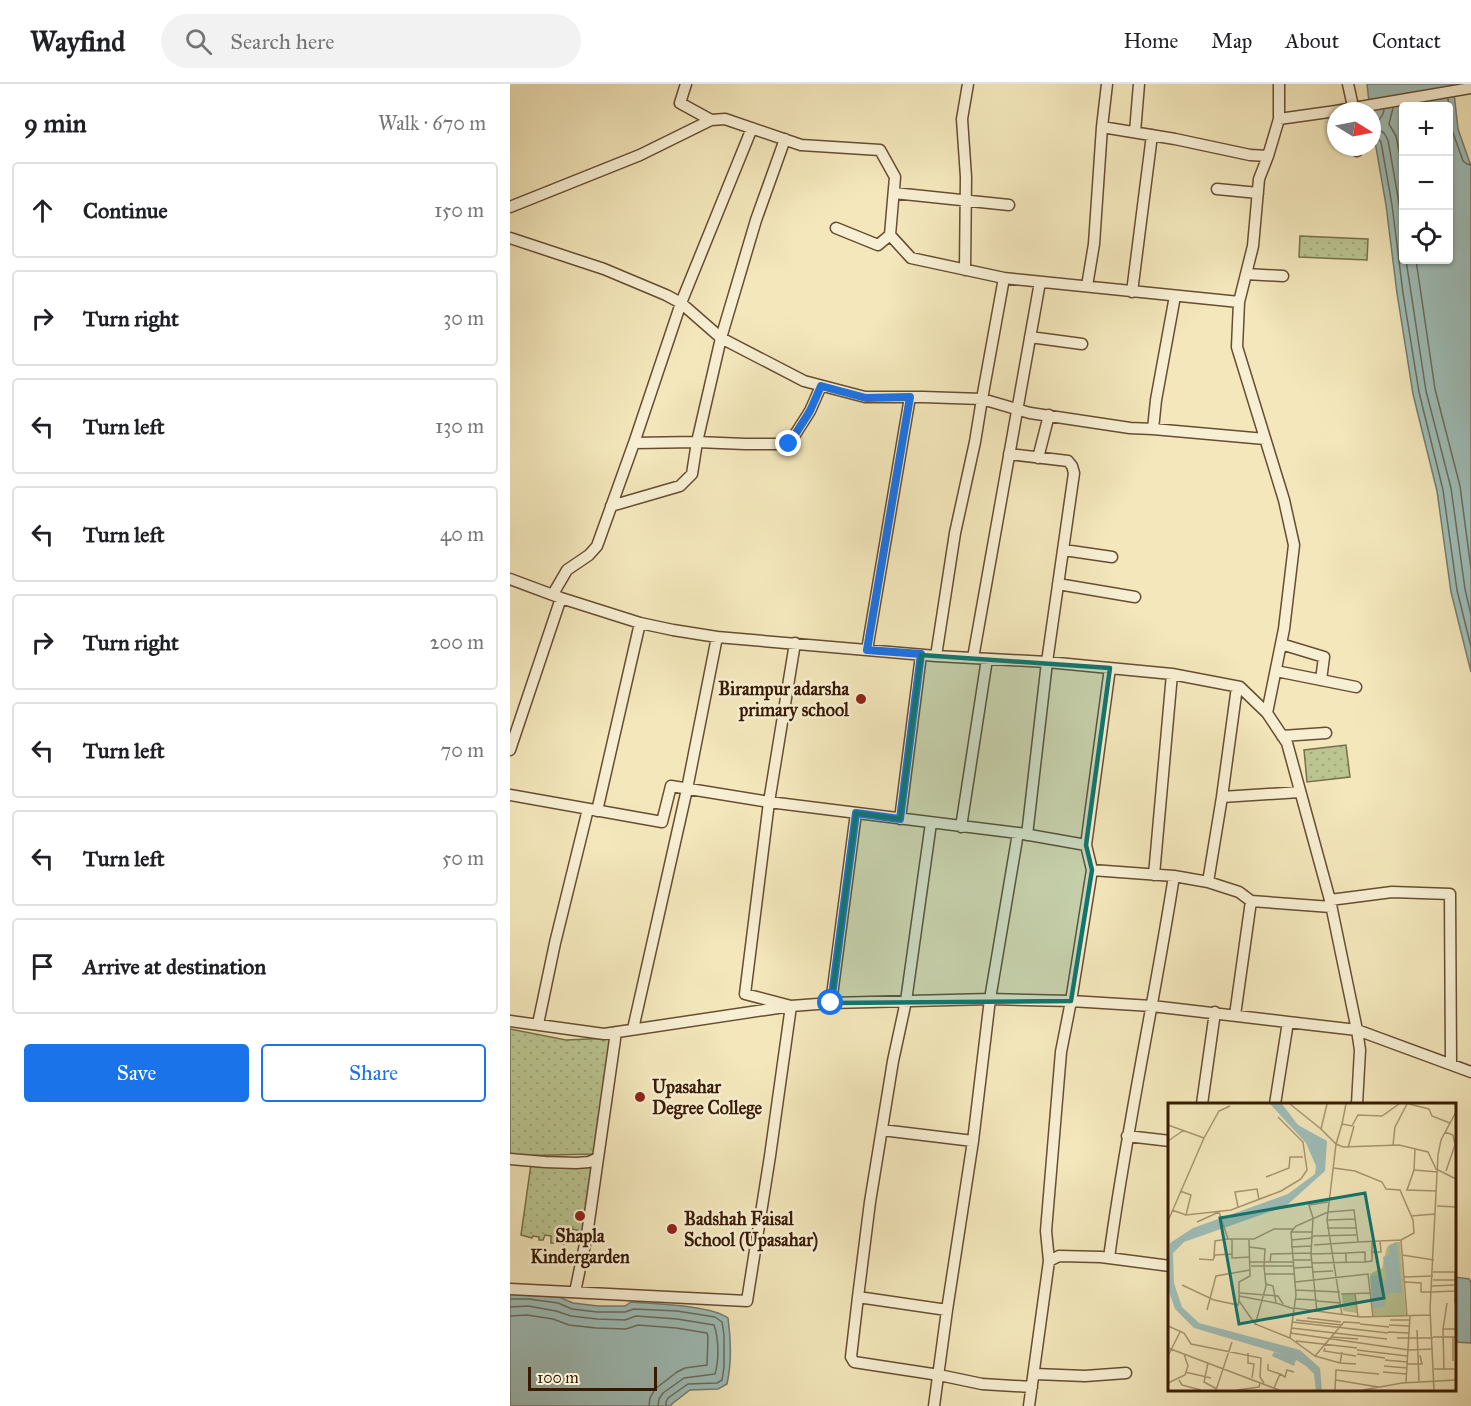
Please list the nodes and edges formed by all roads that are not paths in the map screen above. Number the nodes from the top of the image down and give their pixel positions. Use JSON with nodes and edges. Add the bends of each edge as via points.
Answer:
{"nodes":[{"id":1,"x":686,"y":84,"type":"edge"},
{"id":2,"x":968,"y":84,"type":"edge"},
{"id":3,"x":1107,"y":84,"type":"edge"},
{"id":4,"x":1139,"y":84,"type":"edge"},
{"id":5,"x":1279,"y":84,"type":"edge"},
{"id":6,"x":1348,"y":84,"type":"edge"},
{"id":7,"x":1468,"y":88,"type":"edge"},
{"id":8,"x":1352,"y":102,"type":"edge"},
{"id":9,"x":1381,"y":105,"type":"edge"},
{"id":10,"x":1327,"y":112,"type":"edge"},
{"id":11,"x":1279,"y":119,"type":"junction"},
{"id":12,"x":711,"y":120,"type":"junction"},
{"id":13,"x":1102,"y":127,"type":"junction"},
{"id":14,"x":752,"y":128,"type":"junction"},
{"id":15,"x":1135,"y":132,"type":"junction"},
{"id":16,"x":1152,"y":135,"type":"junction"},
{"id":17,"x":785,"y":139,"type":"junction"},
{"id":18,"x":1268,"y":156,"type":"junction"},
{"id":19,"x":1217,"y":189,"type":"dead end"},
{"id":20,"x":894,"y":193,"type":"junction"},
{"id":21,"x":1258,"y":194,"type":"junction"},
{"id":22,"x":966,"y":199,"type":"junction"},
{"id":23,"x":1009,"y":205,"type":"dead end"},
{"id":24,"x":510,"y":207,"type":"edge"},
{"id":25,"x":836,"y":228,"type":"dead end"},
{"id":26,"x":890,"y":235,"type":"junction"},
{"id":27,"x":510,"y":238,"type":"edge"},
{"id":28,"x":966,"y":270,"type":"junction"},
{"id":29,"x":1246,"y":274,"type":"junction"},
{"id":30,"x":1283,"y":276,"type":"dead end"},
{"id":31,"x":1004,"y":278,"type":"junction"},
{"id":32,"x":1040,"y":282,"type":"junction"},
{"id":33,"x":1087,"y":286,"type":"junction"},
{"id":34,"x":1132,"y":292,"type":"junction"},
{"id":35,"x":1175,"y":296,"type":"junction"},
{"id":36,"x":1239,"y":302,"type":"junction"},
{"id":37,"x":681,"y":303,"type":"junction"},
{"id":38,"x":1030,"y":337,"type":"junction"},
{"id":39,"x":721,"y":338,"type":"junction"},
{"id":40,"x":1082,"y":344,"type":"dead end"},
{"id":41,"x":821,"y":386,"type":"junction"},
{"id":42,"x":910,"y":397,"type":"junction"},
{"id":43,"x":982,"y":399,"type":"junction"},
{"id":44,"x":1018,"y":409,"type":"junction"},
{"id":45,"x":1049,"y":415,"type":"junction"},
{"id":46,"x":1153,"y":429,"type":"junction"},
{"id":47,"x":1265,"y":439,"type":"junction"},
{"id":48,"x":697,"y":442,"type":"junction"},
{"id":49,"x":634,"y":443,"type":"junction"},
{"id":50,"x":1010,"y":454,"type":"junction"},
{"id":51,"x":1038,"y":458,"type":"junction"},
{"id":52,"x":611,"y":506,"type":"junction"},
{"id":53,"x":1064,"y":550,"type":"junction"},
{"id":54,"x":1112,"y":556,"type":"dead end"},
{"id":55,"x":510,"y":579,"type":"edge"},
{"id":56,"x":1058,"y":584,"type":"junction"},
{"id":57,"x":557,"y":596,"type":"junction"},
{"id":58,"x":1135,"y":597,"type":"dead end"},
{"id":59,"x":640,"y":623,"type":"junction"},
{"id":60,"x":717,"y":637,"type":"junction"},
{"id":61,"x":795,"y":644,"type":"junction"},
{"id":62,"x":1281,"y":644,"type":"junction"},
{"id":63,"x":867,"y":650,"type":"junction"},
{"id":64,"x":1336,"y":652,"type":"dead end"},
{"id":65,"x":921,"y":654,"type":"junction"},
{"id":66,"x":936,"y":656,"type":"junction"},
{"id":67,"x":1324,"y":657,"type":"junction"},
{"id":68,"x":973,"y":658,"type":"junction"},
{"id":69,"x":987,"y":659,"type":"junction"},
{"id":70,"x":1047,"y":662,"type":"junction"},
{"id":71,"x":1110,"y":668,"type":"junction"},
{"id":72,"x":1276,"y":671,"type":"junction"},
{"id":73,"x":1172,"y":674,"type":"junction"},
{"id":74,"x":1321,"y":680,"type":"junction"},
{"id":75,"x":1237,"y":687,"type":"junction"},
{"id":76,"x":1356,"y":687,"type":"dead end"},
{"id":77,"x":1267,"y":713,"type":"junction"},
{"id":78,"x":1326,"y":733,"type":"dead end"},
{"id":79,"x":1282,"y":736,"type":"junction"},
{"id":80,"x":510,"y":750,"type":"edge"},
{"id":81,"x":687,"y":789,"type":"junction"},
{"id":82,"x":1300,"y":792,"type":"junction"},
{"id":83,"x":510,"y":795,"type":"edge"},
{"id":84,"x":1222,"y":797,"type":"junction"},
{"id":85,"x":769,"y":802,"type":"junction"},
{"id":86,"x":592,"y":810,"type":"junction"},
{"id":87,"x":856,"y":813,"type":"junction"},
{"id":88,"x":900,"y":819,"type":"junction"},
{"id":89,"x":931,"y":823,"type":"junction"},
{"id":90,"x":961,"y":827,"type":"junction"},
{"id":91,"x":1022,"y":834,"type":"junction"},
{"id":92,"x":1086,"y":845,"type":"junction"},
{"id":93,"x":1092,"y":870,"type":"junction"},
{"id":94,"x":1154,"y":875,"type":"junction"},
{"id":95,"x":1174,"y":876,"type":"junction"},
{"id":96,"x":1208,"y":882,"type":"junction"},
{"id":97,"x":1251,"y":901,"type":"junction"},
{"id":98,"x":1330,"y":904,"type":"junction"},
{"id":99,"x":990,"y":999,"type":"junction"},
{"id":100,"x":906,"y":1001,"type":"junction"},
{"id":101,"x":1071,"y":1001,"type":"junction"},
{"id":102,"x":831,"y":1003,"type":"junction"},
{"id":103,"x":791,"y":1006,"type":"junction"},
{"id":104,"x":1152,"y":1006,"type":"junction"},
{"id":105,"x":1215,"y":1012,"type":"junction"},
{"id":106,"x":1234,"y":1015,"type":"junction"},
{"id":107,"x":510,"y":1021,"type":"edge"},
{"id":108,"x":1288,"y":1022,"type":"junction"},
{"id":109,"x":538,"y":1024,"type":"junction"},
{"id":110,"x":633,"y":1029,"type":"junction"},
{"id":111,"x":1357,"y":1030,"type":"junction"},
{"id":112,"x":616,"y":1032,"type":"junction"},
{"id":113,"x":1451,"y":1064,"type":"junction"},
{"id":114,"x":1471,"y":1072,"type":"edge"},
{"id":115,"x":1202,"y":1103,"type":"edge"},
{"id":116,"x":1275,"y":1103,"type":"edge"},
{"id":117,"x":1357,"y":1103,"type":"edge"},
{"id":118,"x":882,"y":1130,"type":"junction"},
{"id":119,"x":1127,"y":1136,"type":"junction"},
{"id":120,"x":973,"y":1141,"type":"junction"},
{"id":121,"x":1168,"y":1141,"type":"edge"},
{"id":122,"x":598,"y":1158,"type":"junction"},
{"id":123,"x":510,"y":1159,"type":"edge"},
{"id":124,"x":1109,"y":1258,"type":"junction"},
{"id":125,"x":1050,"y":1262,"type":"junction"},
{"id":126,"x":1168,"y":1266,"type":"edge"},
{"id":127,"x":510,"y":1289,"type":"edge"},
{"id":128,"x":575,"y":1292,"type":"junction"},
{"id":129,"x":858,"y":1297,"type":"junction"},
{"id":130,"x":947,"y":1310,"type":"junction"},
{"id":131,"x":1126,"y":1373,"type":"dead end"},
{"id":132,"x":1035,"y":1374,"type":"junction"},
{"id":133,"x":939,"y":1375,"type":"junction"},
{"id":134,"x":1032,"y":1387,"type":"junction"},
{"id":135,"x":934,"y":1406,"type":"edge"},
{"id":136,"x":1029,"y":1406,"type":"edge"}],
"edges":[{"from":1,"to":12,"type":"street","via":[[680,103]]},
{"from":2,"to":22,"type":"street","via":[[962,119]]},
{"from":3,"to":13,"type":"street"},
{"from":4,"to":15,"type":"street"},
{"from":5,"to":11,"type":"street"},
{"from":6,"to":8,"type":"street"},
{"from":7,"to":9,"type":"street"},
{"from":10,"to":11,"type":"street"},
{"from":11,"to":18,"type":"street"},
{"from":12,"to":14,"type":"street","via":[[725,119]]},
{"from":12,"to":24,"type":"street","via":[[640,155]]},
{"from":13,"to":15,"type":"street"},
{"from":13,"to":33,"type":"street","via":[[1094,244]]},
{"from":14,"to":17,"type":"street"},
{"from":14,"to":37,"type":"street"},
{"from":15,"to":16,"type":"street"},
{"from":16,"to":18,"type":"street"},
{"from":16,"to":34,"type":"street"},
{"from":17,"to":20,"type":"street","via":[[801,145],[880,150],[895,177]]},
{"from":17,"to":39,"type":"street"},
{"from":18,"to":21,"type":"street","via":[[1259,178]]},
{"from":19,"to":21,"type":"street"},
{"from":20,"to":22,"type":"street"},
{"from":20,"to":26,"type":"street"},
{"from":21,"to":29,"type":"street"},
{"from":22,"to":23,"type":"street"},
{"from":22,"to":28,"type":"street"},
{"from":25,"to":26,"type":"street","via":[[878,245]]},
{"from":26,"to":28,"type":"street","via":[[911,258]]},
{"from":27,"to":37,"type":"street","via":[[603,269]]},
{"from":28,"to":31,"type":"street"},
{"from":29,"to":30,"type":"street"},
{"from":29,"to":36,"type":"street"},
{"from":31,"to":32,"type":"street"},
{"from":31,"to":43,"type":"street"},
{"from":32,"to":33,"type":"street"},
{"from":32,"to":38,"type":"street"},
{"from":33,"to":34,"type":"street"},
{"from":34,"to":35,"type":"street"},
{"from":35,"to":36,"type":"street"},
{"from":35,"to":46,"type":"street"},
{"from":36,"to":47,"type":"street","via":[[1237,347]]},
{"from":37,"to":39,"type":"street"},
{"from":37,"to":49,"type":"street"},
{"from":38,"to":40,"type":"street"},
{"from":38,"to":44,"type":"street"},
{"from":39,"to":41,"type":"street"},
{"from":39,"to":48,"type":"street"},
{"from":41,"to":42,"type":"street","via":[[866,398]]},
{"from":41,"to":48,"type":"street","via":[[789,444]]},
{"from":42,"to":43,"type":"street"},
{"from":42,"to":63,"type":"street"},
{"from":43,"to":44,"type":"street"},
{"from":43,"to":66,"type":"street"},
{"from":44,"to":45,"type":"street"},
{"from":44,"to":50,"type":"street"},
{"from":45,"to":46,"type":"street"},
{"from":45,"to":51,"type":"street"},
{"from":46,"to":47,"type":"street"},
{"from":47,"to":62,"type":"street","via":[[1294,545]]},
{"from":48,"to":49,"type":"street"},
{"from":48,"to":52,"type":"street","via":[[692,474],[680,486]]},
{"from":49,"to":52,"type":"street"},
{"from":50,"to":51,"type":"street"},
{"from":50,"to":68,"type":"street"},
{"from":51,"to":53,"type":"street","via":[[1068,461],[1074,473]]},
{"from":52,"to":57,"type":"street","via":[[597,546],[567,570]]},
{"from":53,"to":54,"type":"street"},
{"from":53,"to":56,"type":"street"},
{"from":55,"to":57,"type":"street"},
{"from":56,"to":58,"type":"street"},
{"from":56,"to":70,"type":"street"},
{"from":57,"to":59,"type":"street"},
{"from":57,"to":80,"type":"street"},
{"from":59,"to":60,"type":"street"},
{"from":59,"to":86,"type":"street"},
{"from":60,"to":61,"type":"street"},
{"from":60,"to":81,"type":"street"},
{"from":61,"to":63,"type":"street"},
{"from":61,"to":85,"type":"street"},
{"from":62,"to":67,"type":"street"},
{"from":62,"to":72,"type":"street"},
{"from":63,"to":65,"type":"street"},
{"from":64,"to":67,"type":"street"},
{"from":65,"to":66,"type":"street"},
{"from":65,"to":88,"type":"street"},
{"from":66,"to":68,"type":"street"},
{"from":67,"to":74,"type":"street"},
{"from":68,"to":69,"type":"street"},
{"from":69,"to":70,"type":"street"},
{"from":69,"to":90,"type":"street"},
{"from":70,"to":71,"type":"street"},
{"from":70,"to":91,"type":"street"},
{"from":71,"to":73,"type":"street"},
{"from":71,"to":92,"type":"street"},
{"from":72,"to":74,"type":"street"},
{"from":72,"to":77,"type":"street"},
{"from":73,"to":75,"type":"street"},
{"from":73,"to":94,"type":"street"},
{"from":74,"to":76,"type":"street"},
{"from":75,"to":77,"type":"street"},
{"from":75,"to":84,"type":"street"},
{"from":77,"to":79,"type":"street"},
{"from":78,"to":79,"type":"street"},
{"from":79,"to":82,"type":"street"},
{"from":81,"to":85,"type":"street"},
{"from":81,"to":86,"type":"street","via":[[671,786],[662,822]]},
{"from":81,"to":110,"type":"street"},
{"from":82,"to":84,"type":"street"},
{"from":82,"to":98,"type":"street"},
{"from":83,"to":86,"type":"street"},
{"from":84,"to":96,"type":"street"},
{"from":85,"to":87,"type":"street"},
{"from":85,"to":103,"type":"street","via":[[745,994]]},
{"from":86,"to":109,"type":"street","via":[[555,943]]},
{"from":87,"to":88,"type":"street"},
{"from":87,"to":102,"type":"street"},
{"from":88,"to":89,"type":"street"},
{"from":89,"to":90,"type":"street"},
{"from":89,"to":100,"type":"street"},
{"from":90,"to":91,"type":"street"},
{"from":91,"to":92,"type":"street"},
{"from":91,"to":99,"type":"street"},
{"from":92,"to":93,"type":"street"},
{"from":93,"to":94,"type":"street"},
{"from":93,"to":101,"type":"street"},
{"from":94,"to":95,"type":"street"},
{"from":95,"to":96,"type":"street"},
{"from":95,"to":104,"type":"street"},
{"from":96,"to":97,"type":"street","via":[[1239,891]]},
{"from":97,"to":98,"type":"street"},
{"from":97,"to":106,"type":"street"},
{"from":98,"to":111,"type":"street"},
{"from":98,"to":113,"type":"street","via":[[1392,892],[1450,894]]},
{"from":99,"to":100,"type":"street"},
{"from":99,"to":101,"type":"street"},
{"from":99,"to":120,"type":"street"},
{"from":100,"to":102,"type":"street"},
{"from":100,"to":118,"type":"street"},
{"from":101,"to":104,"type":"street"},
{"from":101,"to":125,"type":"street","via":[[1061,1052],[1048,1198],[1046,1231]]},
{"from":102,"to":103,"type":"street"},
{"from":103,"to":110,"type":"street"},
{"from":103,"to":128,"type":"street","via":[[747,1301]]},
{"from":104,"to":105,"type":"street"},
{"from":104,"to":119,"type":"street"},
{"from":105,"to":106,"type":"street"},
{"from":105,"to":115,"type":"street"},
{"from":106,"to":108,"type":"street"},
{"from":107,"to":109,"type":"street"},
{"from":108,"to":111,"type":"street"},
{"from":108,"to":116,"type":"street"},
{"from":109,"to":112,"type":"street","via":[[604,1034]]},
{"from":110,"to":112,"type":"street"},
{"from":111,"to":113,"type":"street"},
{"from":111,"to":117,"type":"street"},
{"from":112,"to":122,"type":"street"},
{"from":113,"to":114,"type":"street"},
{"from":118,"to":120,"type":"street"},
{"from":118,"to":129,"type":"street"},
{"from":119,"to":121,"type":"street"},
{"from":119,"to":124,"type":"street"},
{"from":120,"to":130,"type":"street"},
{"from":122,"to":123,"type":"street","via":[[576,1163]]},
{"from":122,"to":128,"type":"street"},
{"from":124,"to":125,"type":"street","via":[[1059,1256]]},
{"from":124,"to":126,"type":"street"},
{"from":125,"to":132,"type":"street"},
{"from":127,"to":128,"type":"street"},
{"from":129,"to":130,"type":"street"},
{"from":129,"to":133,"type":"street","via":[[850,1357],[854,1362]]},
{"from":130,"to":133,"type":"street"},
{"from":131,"to":132,"type":"street","via":[[1085,1377]]},
{"from":132,"to":134,"type":"street"},
{"from":133,"to":134,"type":"street","via":[[982,1384]]},
{"from":133,"to":135,"type":"street"},
{"from":134,"to":136,"type":"street"}]}
